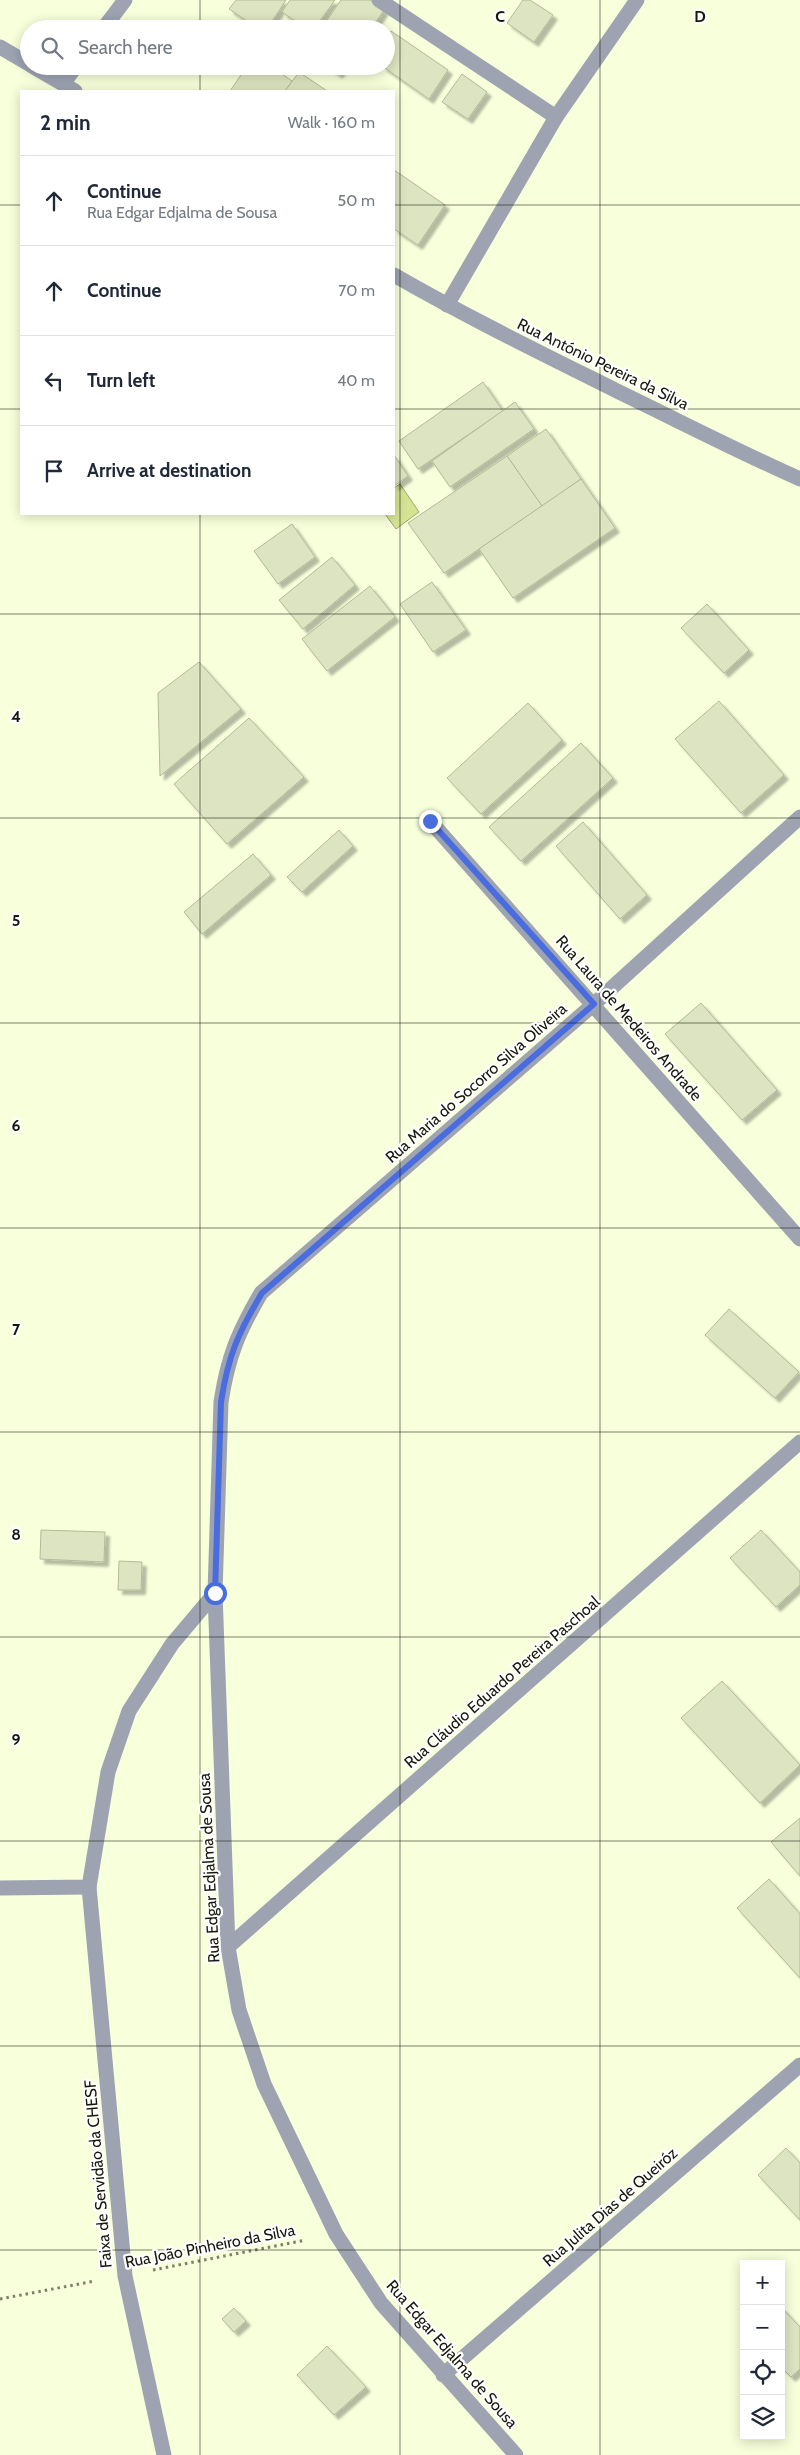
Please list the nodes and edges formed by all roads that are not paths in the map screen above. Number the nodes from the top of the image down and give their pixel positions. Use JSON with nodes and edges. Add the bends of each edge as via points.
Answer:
{"nodes":[{"id":1,"x":124,"y":0,"type":"edge"},
{"id":2,"x":379,"y":0,"type":"edge"},
{"id":3,"x":637,"y":0,"type":"edge"},
{"id":4,"x":110,"y":20,"type":"edge"},
{"id":5,"x":0,"y":47,"type":"edge"},
{"id":6,"x":20,"y":59,"type":"edge"},
{"id":7,"x":47,"y":75,"type":"edge"},
{"id":8,"x":73,"y":75,"type":"edge"},
{"id":9,"x":69,"y":88,"type":"edge"},
{"id":10,"x":556,"y":117,"type":"junction"},
{"id":11,"x":395,"y":276,"type":"edge"},
{"id":12,"x":447,"y":305,"type":"junction"},
{"id":13,"x":800,"y":479,"type":"edge"},
{"id":14,"x":800,"y":817,"type":"edge"},
{"id":15,"x":430,"y":821,"type":"dead end"},
{"id":16,"x":594,"y":1004,"type":"junction"},
{"id":17,"x":800,"y":1239,"type":"edge"},
{"id":18,"x":262,"y":1293,"type":"joint"},
{"id":19,"x":800,"y":1442,"type":"edge"},
{"id":20,"x":215,"y":1593,"type":"junction"},
{"id":21,"x":88,"y":1887,"type":"junction"},
{"id":22,"x":0,"y":1888,"type":"edge"},
{"id":23,"x":228,"y":1947,"type":"junction"},
{"id":24,"x":800,"y":2065,"type":"edge"},
{"id":25,"x":443,"y":2375,"type":"junction"},
{"id":26,"x":164,"y":2455,"type":"edge"},
{"id":27,"x":516,"y":2455,"type":"edge"}],
"edges":[{"from":1,"to":4,"type":"street"},
{"from":2,"to":10,"type":"street"},
{"from":3,"to":10,"type":"street"},
{"from":5,"to":6,"type":"street"},
{"from":7,"to":9,"type":"street"},
{"from":8,"to":9,"type":"street"},
{"from":10,"to":12,"type":"street"},
{"from":11,"to":12,"type":"street","name":"Rua António Pereira da Silva"},
{"from":12,"to":13,"type":"street","name":"Rua António Pereira da Silva"},
{"from":14,"to":16,"type":"street","name":"Rua Maria do Socorro Silva Oliveira"},
{"from":15,"to":16,"type":"street","name":"Rua Laura de Medeiros Andrade"},
{"from":16,"to":17,"type":"street","name":"Rua Laura de Medeiros Andrade"},
{"from":16,"to":18,"type":"street","name":"Rua Maria do Socorro Silva Oliveira"},
{"from":18,"to":20,"type":"street","name":"Rua Edgar Edjalma de Sousa","via":[[239,1332],[226,1370],[221,1402]]},
{"from":19,"to":23,"type":"street","name":"Rua Cláudio Eduardo Pereira Paschoal"},
{"from":20,"to":21,"type":"street","name":"Faixa de Servidão da CHESF","via":[[172,1644],[129,1711],[108,1772]]},
{"from":20,"to":23,"type":"street","name":"Rua Edgar Edjalma de Sousa"},
{"from":21,"to":22,"type":"street"},
{"from":21,"to":26,"type":"street","name":"Faixa de Servidão da CHESF","via":[[125,2276]]},
{"from":23,"to":25,"type":"street","name":"Rua Edgar Edjalma de Sousa","via":[[239,2010],[264,2084],[336,2234],[381,2303]]},
{"from":24,"to":25,"type":"street","name":"Rua Julita Dias de Queiróz"},
{"from":25,"to":27,"type":"street","name":"Rua Edgar Edjalma de Sousa"}]}
